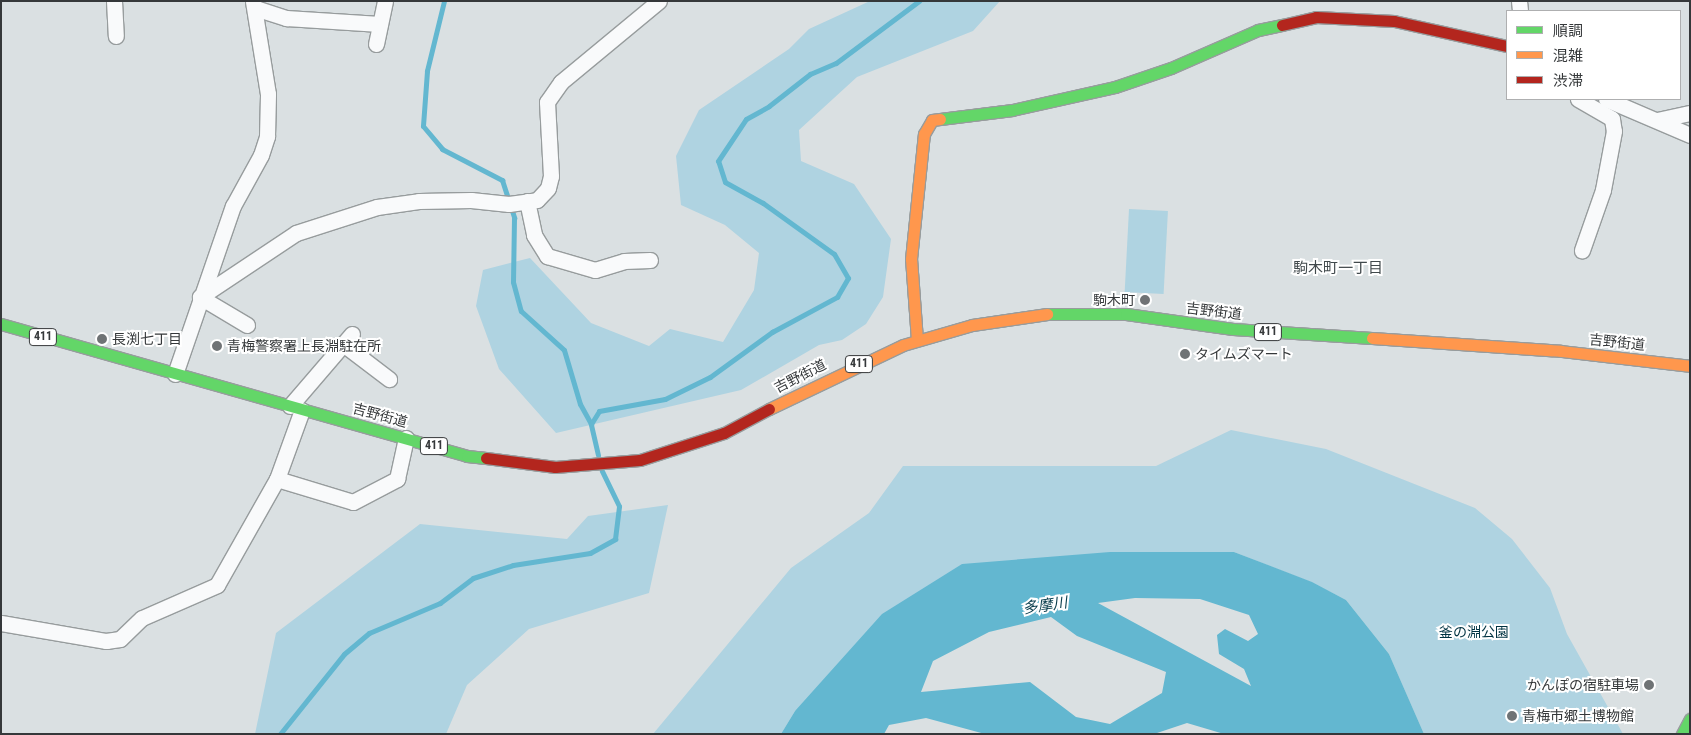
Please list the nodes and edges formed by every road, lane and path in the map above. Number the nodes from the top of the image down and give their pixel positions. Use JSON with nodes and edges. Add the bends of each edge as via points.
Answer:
{"nodes":[{"id":1,"x":114,"y":1,"type":"edge"},
{"id":2,"x":385,"y":1,"type":"edge"},
{"id":3,"x":659,"y":1,"type":"edge"},
{"id":4,"x":254,"y":5,"type":"edge"},
{"id":5,"x":380,"y":24,"type":"junction"},
{"id":6,"x":116,"y":36,"type":"dead end"},
{"id":7,"x":376,"y":44,"type":"dead end"},
{"id":8,"x":1506,"y":46,"type":"edge"},
{"id":9,"x":1580,"y":100,"type":"edge"},
{"id":10,"x":1608,"y":100,"type":"edge"},
{"id":11,"x":1690,"y":113,"type":"edge"},
{"id":12,"x":1657,"y":120,"type":"junction"},
{"id":13,"x":1690,"y":135,"type":"edge"},
{"id":14,"x":519,"y":202,"type":"junction"},
{"id":15,"x":1582,"y":250,"type":"dead end"},
{"id":16,"x":650,"y":260,"type":"dead end"},
{"id":17,"x":200,"y":297,"type":"junction"},
{"id":18,"x":1,"y":324,"type":"edge"},
{"id":19,"x":247,"y":324,"type":"dead end"},
{"id":20,"x":917,"y":340,"type":"junction"},
{"id":21,"x":1690,"y":366,"type":"edge"},
{"id":22,"x":176,"y":374,"type":"junction"},
{"id":23,"x":389,"y":379,"type":"dead end"},
{"id":24,"x":296,"y":408,"type":"junction"},
{"id":25,"x":406,"y":438,"type":"junction"},
{"id":26,"x":277,"y":479,"type":"junction"},
{"id":27,"x":1,"y":623,"type":"edge"},
{"id":28,"x":1690,"y":719,"type":"edge"},
{"id":29,"x":1682,"y":734,"type":"edge"}],
"edges":[{"from":1,"to":6,"type":"street"},
{"from":2,"to":5,"type":"street"},
{"from":3,"to":14,"type":"street","via":[[561,82],[547,102],[551,176],[548,188],[537,200]]},
{"from":4,"to":5,"type":"street","via":[[286,18]]},
{"from":4,"to":17,"type":"street","via":[[268,94],[267,136],[261,155],[233,206]]},
{"from":5,"to":7,"type":"street"},
{"from":8,"to":20,"type":"main road","via":[[1402,23],[1316,17],[1258,30],[1171,68],[1115,87],[1012,110],[932,120],[924,134],[911,259]]},
{"from":9,"to":15,"type":"street","via":[[1612,119],[1614,131],[1603,190]]},
{"from":10,"to":12,"type":"street"},
{"from":11,"to":12,"type":"street"},
{"from":12,"to":13,"type":"street"},
{"from":14,"to":16,"type":"street","via":[[547,256],[594,270],[624,261]]},
{"from":14,"to":17,"type":"street","via":[[419,201],[377,207],[296,233]]},
{"from":17,"to":19,"type":"street"},
{"from":17,"to":22,"type":"street"},
{"from":18,"to":22,"type":"main road","name":"吉野街道","number":"411"},
{"from":20,"to":21,"type":"main road","name":"吉野街道","number":"411","via":[[1005,319],[1091,312],[1233,330],[1561,351]]},
{"from":20,"to":25,"type":"main road","name":"吉野街道","number":"411","via":[[865,361],[716,436],[640,460],[574,466],[493,461]]},
{"from":22,"to":24,"type":"main road","name":"吉野街道","number":"411"},
{"from":23,"to":24,"type":"street","via":[[347,339]]},
{"from":24,"to":25,"type":"main road","name":"吉野街道","number":"411"},
{"from":24,"to":26,"type":"street"},
{"from":25,"to":26,"type":"street","via":[[397,479],[353,502]]},
{"from":26,"to":27,"type":"street","via":[[217,586],[142,618],[120,639],[106,642]]},
{"from":28,"to":29,"type":"main road"}]}
